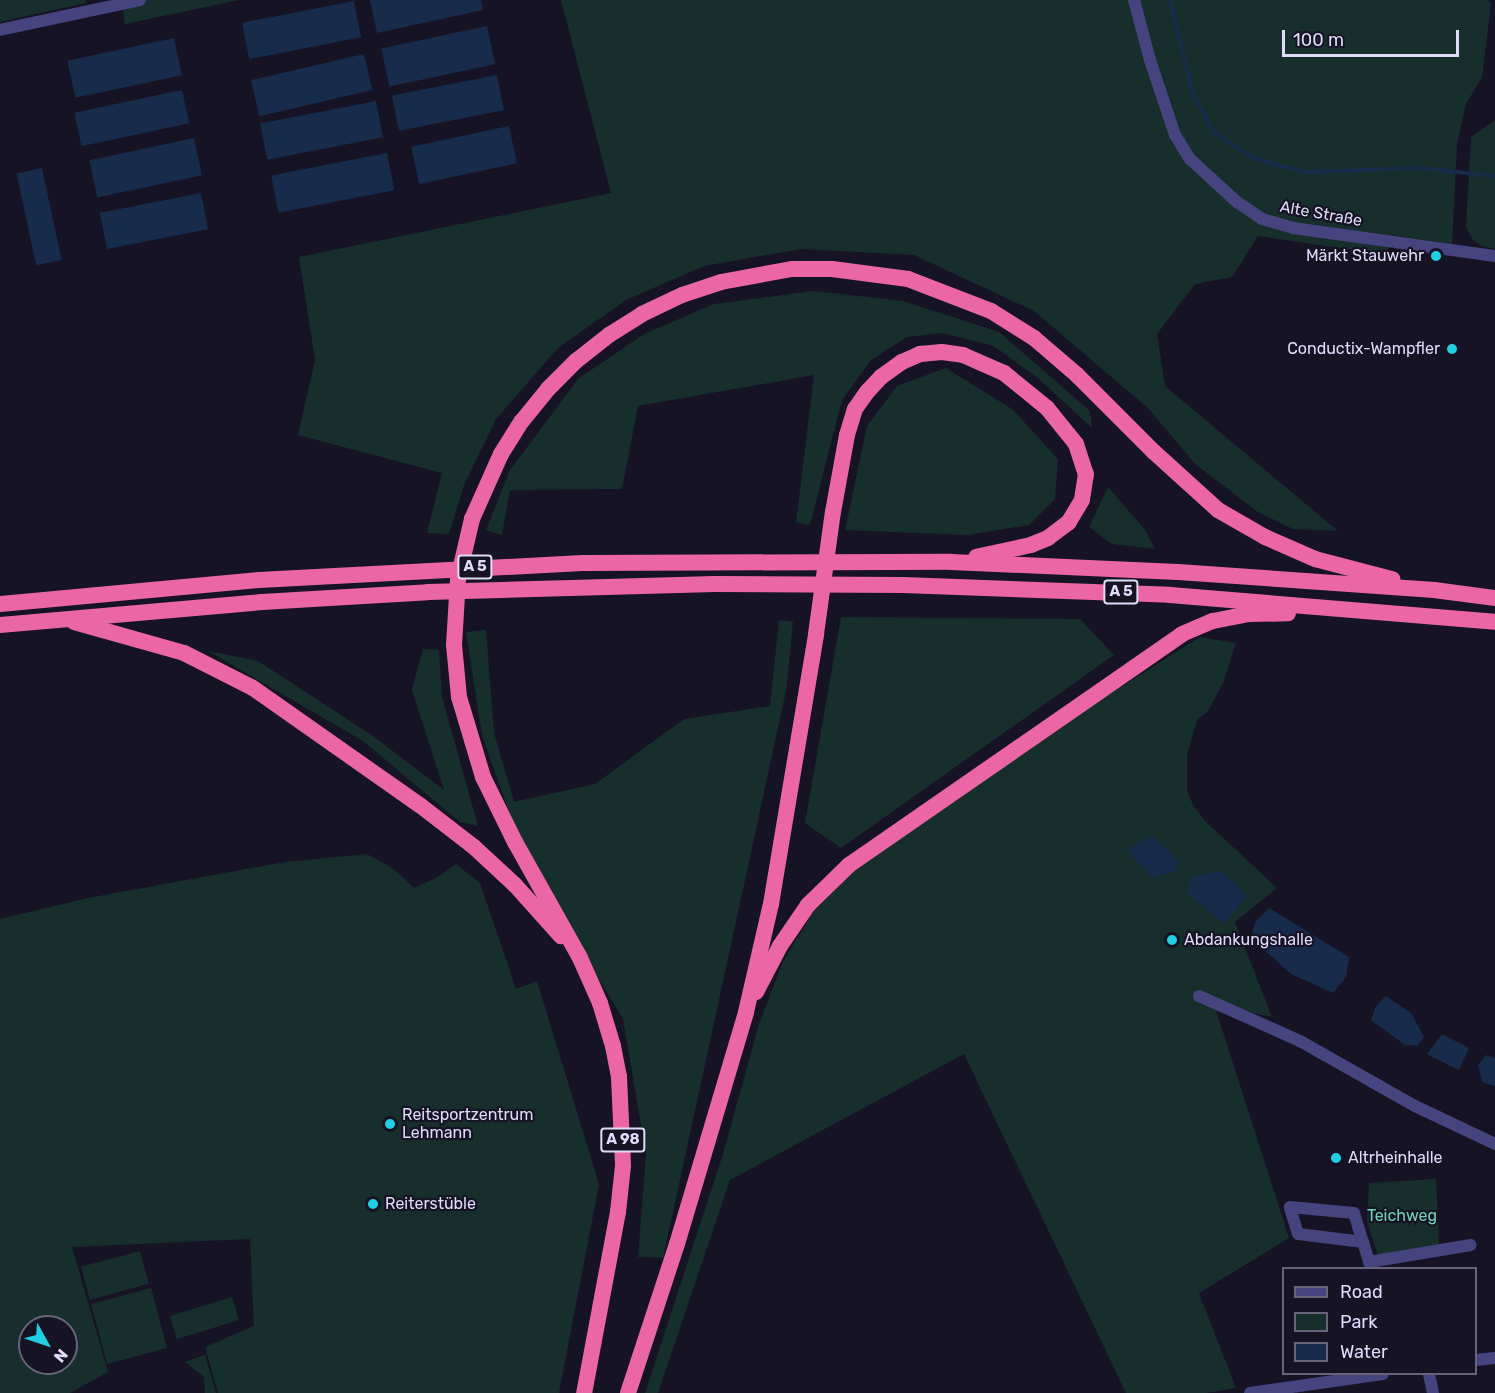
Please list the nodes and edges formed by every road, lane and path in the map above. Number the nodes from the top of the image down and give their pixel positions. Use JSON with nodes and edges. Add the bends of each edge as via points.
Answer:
{"nodes":[{"id":1,"x":140,"y":0,"type":"edge"},
{"id":2,"x":1134,"y":0,"type":"edge"},
{"id":3,"x":0,"y":30,"type":"edge"},
{"id":4,"x":1495,"y":256,"type":"edge"},
{"id":5,"x":951,"y":562,"type":"junction"},
{"id":6,"x":1434,"y":590,"type":"junction"},
{"id":7,"x":1495,"y":598,"type":"edge"},
{"id":8,"x":0,"y":604,"type":"edge"},
{"id":9,"x":1340,"y":608,"type":"junction"},
{"id":10,"x":61,"y":618,"type":"junction"},
{"id":11,"x":1495,"y":622,"type":"edge"},
{"id":12,"x":0,"y":625,"type":"edge"},
{"id":13,"x":580,"y":958,"type":"junction"},
{"id":14,"x":1199,"y":996,"type":"dead end"},
{"id":15,"x":746,"y":1012,"type":"junction"},
{"id":16,"x":1495,"y":1144,"type":"edge"},
{"id":17,"x":1363,"y":1242,"type":"junction"},
{"id":18,"x":1471,"y":1245,"type":"dead end"},
{"id":19,"x":1370,"y":1265,"type":"edge"},
{"id":20,"x":1495,"y":1358,"type":"edge"},
{"id":21,"x":1477,"y":1360,"type":"edge"},
{"id":22,"x":1377,"y":1375,"type":"edge"},
{"id":23,"x":1429,"y":1375,"type":"edge"},
{"id":24,"x":1283,"y":1391,"type":"edge"},
{"id":25,"x":584,"y":1393,"type":"edge"},
{"id":26,"x":628,"y":1393,"type":"edge"},
{"id":27,"x":1250,"y":1393,"type":"edge"},
{"id":28,"x":1433,"y":1393,"type":"edge"}],
"edges":[{"from":1,"to":3,"type":"street"},
{"from":2,"to":4,"type":"street","name":"Alte Straße","via":[[1175,135],[1190,159],[1237,202],[1262,219],[1293,228]]},
{"from":5,"to":6,"type":"highway","number":"A 5","via":[[1178,572]]},
{"from":5,"to":8,"type":"highway","number":"A 5","via":[[583,563],[443,569],[248,580]]},
{"from":5,"to":15,"type":"highway","bridge":true,"via":[[1048,538],[1069,522],[1082,500],[1086,474],[1068,431],[1026,389],[985,362],[942,352],[920,354],[881,377],[855,409],[847,435],[771,904]]},
{"from":6,"to":7,"type":"highway","number":"A 5"},
{"from":6,"to":13,"type":"highway","bridge":true,"via":[[1315,559],[1218,510],[1077,375],[1034,338],[991,311],[908,279],[832,269],[792,269],[721,282],[682,294],[642,314],[576,361],[522,421],[501,454],[472,519],[458,579],[454,645],[459,697],[483,777]]},
{"from":9,"to":10,"type":"highway","number":"A 5","via":[[1036,588],[715,584],[428,592]]},
{"from":9,"to":11,"type":"highway","number":"A 5"},
{"from":9,"to":15,"type":"highway","via":[[1249,614],[1213,621],[1154,652],[827,883],[793,925]]},
{"from":10,"to":12,"type":"highway","number":"A 5"},
{"from":10,"to":13,"type":"highway","via":[[155,643],[222,670],[281,706],[449,827],[515,885]]},
{"from":13,"to":25,"type":"highway","number":"A 98","via":[[613,1046],[623,1132],[618,1212]]},
{"from":14,"to":16,"type":"street","via":[[1300,1041],[1415,1106]]},
{"from":15,"to":26,"type":"highway"},
{"from":17,"to":17,"type":"street","via":[[1354,1213],[1290,1207],[1298,1234]]},
{"from":17,"to":19,"type":"street"},
{"from":18,"to":19,"type":"street"},
{"from":20,"to":21,"type":"street"},
{"from":22,"to":24,"type":"street"},
{"from":23,"to":28,"type":"street"},
{"from":24,"to":27,"type":"street"}]}
